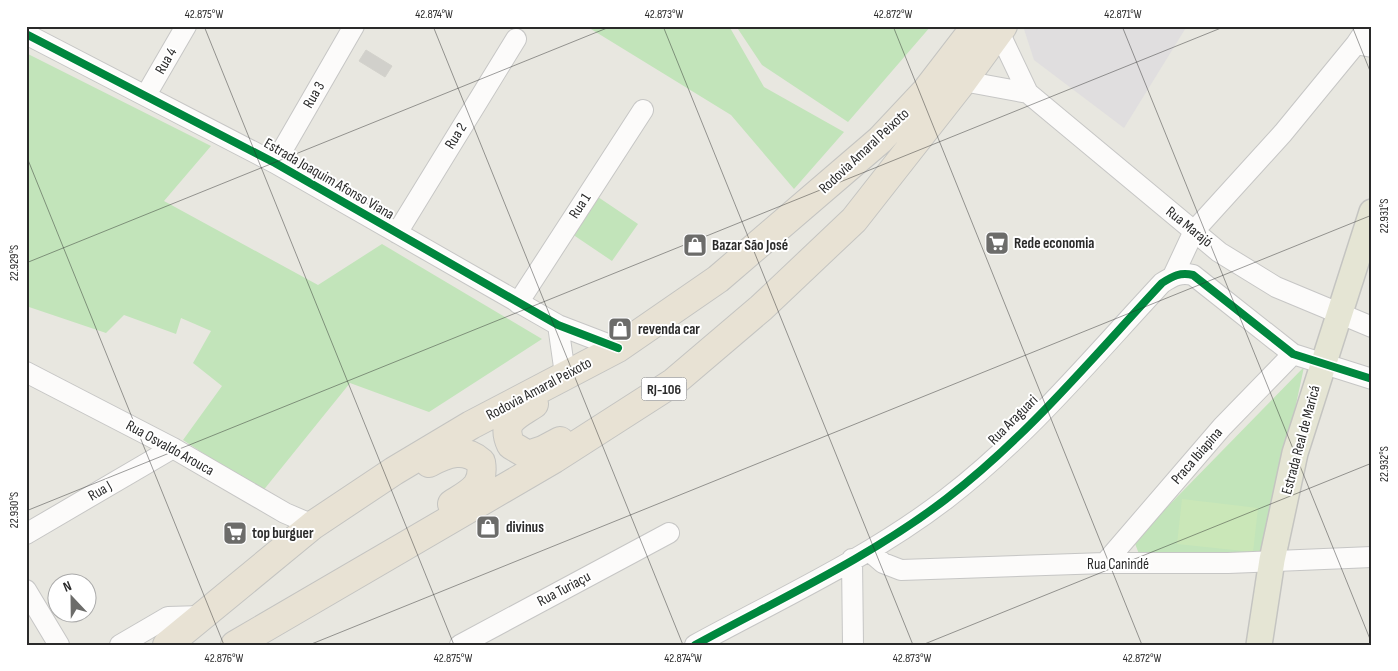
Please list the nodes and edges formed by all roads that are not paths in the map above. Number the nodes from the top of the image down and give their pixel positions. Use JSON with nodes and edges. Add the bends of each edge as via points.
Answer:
{"nodes":[{"id":1,"x":186,"y":26,"type":"edge"},
{"id":2,"x":354,"y":26,"type":"edge"},
{"id":3,"x":1368,"y":26,"type":"edge"},
{"id":4,"x":993,"y":28,"type":"edge"},
{"id":5,"x":26,"y":34,"type":"edge"},
{"id":6,"x":516,"y":39,"type":"dead end"},
{"id":7,"x":1364,"y":45,"type":"edge"},
{"id":8,"x":964,"y":81,"type":"junction"},
{"id":9,"x":1028,"y":94,"type":"junction"},
{"id":10,"x":146,"y":95,"type":"junction"},
{"id":11,"x":642,"y":110,"type":"dead end"},
{"id":12,"x":275,"y":163,"type":"junction"},
{"id":13,"x":1372,"y":212,"type":"edge"},
{"id":14,"x":1194,"y":231,"type":"junction"},
{"id":15,"x":397,"y":233,"type":"junction"},
{"id":16,"x":1173,"y":276,"type":"junction"},
{"id":17,"x":702,"y":291,"type":"junction"},
{"id":18,"x":780,"y":291,"type":"junction"},
{"id":19,"x":518,"y":302,"type":"junction"},
{"id":20,"x":1340,"y":315,"type":"junction"},
{"id":21,"x":558,"y":326,"type":"junction"},
{"id":22,"x":1372,"y":327,"type":"edge"},
{"id":23,"x":618,"y":348,"type":"junction"},
{"id":24,"x":1293,"y":354,"type":"junction"},
{"id":25,"x":1323,"y":364,"type":"junction"},
{"id":26,"x":26,"y":372,"type":"edge"},
{"id":27,"x":565,"y":374,"type":"junction"},
{"id":28,"x":1372,"y":379,"type":"edge"},
{"id":29,"x":173,"y":448,"type":"junction"},
{"id":30,"x":313,"y":525,"type":"junction"},
{"id":31,"x":669,"y":533,"type":"dead end"},
{"id":32,"x":26,"y":534,"type":"edge"},
{"id":33,"x":861,"y":556,"type":"junction"},
{"id":34,"x":1372,"y":557,"type":"edge"},
{"id":35,"x":1272,"y":560,"type":"junction"},
{"id":36,"x":1106,"y":563,"type":"junction"},
{"id":37,"x":26,"y":590,"type":"edge"},
{"id":38,"x":202,"y":616,"type":"junction"},
{"id":39,"x":282,"y":616,"type":"junction"},
{"id":40,"x":172,"y":640,"type":"edge"},
{"id":41,"x":59,"y":645,"type":"edge"},
{"id":42,"x":120,"y":645,"type":"edge"},
{"id":43,"x":235,"y":645,"type":"edge"},
{"id":44,"x":460,"y":645,"type":"edge"},
{"id":45,"x":695,"y":645,"type":"edge"},
{"id":46,"x":854,"y":645,"type":"edge"},
{"id":47,"x":1260,"y":645,"type":"edge"}],
"edges":[{"from":1,"to":10,"type":"street","name":"Rua 4"},
{"from":2,"to":12,"type":"street","name":"Rua 3"},
{"from":3,"to":7,"type":"street"},
{"from":4,"to":8,"type":"highway","name":"Rodovia Amaral Peixoto","number":"RJ-106"},
{"from":4,"to":9,"type":"street","name":"Rua Marajó"},
{"from":4,"to":17,"type":"highway","name":"Rodovia Amaral Peixoto","via":[[880,140]]},
{"from":5,"to":10,"type":"street","name":"Estrada Joaquim Afonso Viana"},
{"from":6,"to":15,"type":"street","name":"Rua 2"},
{"from":7,"to":14,"type":"street"},
{"from":8,"to":9,"type":"street","name":"Rua Marajó"},
{"from":8,"to":18,"type":"highway","name":"Rodovia Amaral Peixoto","number":"RJ-106","via":[[854,220]]},
{"from":9,"to":14,"type":"street","name":"Rua Marajó"},
{"from":10,"to":12,"type":"street","name":"Estrada Joaquim Afonso Viana"},
{"from":11,"to":19,"type":"street","name":"Rua 1"},
{"from":12,"to":15,"type":"street","name":"Estrada Joaquim Afonso Viana"},
{"from":13,"to":20,"type":"main road","name":"Estrada Real de Maricá"},
{"from":14,"to":16,"type":"street"},
{"from":14,"to":20,"type":"street","name":"Rua Marajó","via":[[1219,252],[1276,286]]},
{"from":15,"to":19,"type":"street","name":"Estrada Joaquim Afonso Viana"},
{"from":16,"to":24,"type":"street","via":[[1183,273],[1193,276]]},
{"from":16,"to":33,"type":"street","name":"Rua Araguari","via":[[1162,283],[1015,440],[945,500]]},
{"from":17,"to":18,"type":"highway","via":[[686,312],[638,346],[515,417],[506,431],[511,445],[528,455],[594,422],[674,370],[748,309]]},
{"from":17,"to":23,"type":"highway","name":"Rodovia Amaral Peixoto"},
{"from":18,"to":39,"type":"highway","name":"Rodovia Amaral Peixoto","number":"RJ-106","via":[[674,382],[539,468]]},
{"from":19,"to":21,"type":"street","name":"Estrada Joaquim Afonso Viana"},
{"from":20,"to":22,"type":"street","name":"Rua Marajó"},
{"from":20,"to":25,"type":"main road","name":"Estrada Real de Maricá"},
{"from":21,"to":23,"type":"street","name":"Estrada Joaquim Afonso Viana"},
{"from":21,"to":27,"type":"street"},
{"from":23,"to":27,"type":"highway","name":"Rodovia Amaral Peixoto"},
{"from":24,"to":25,"type":"street"},
{"from":24,"to":36,"type":"street","name":"Praca Ibiapina","via":[[1222,427]]},
{"from":25,"to":28,"type":"street"},
{"from":25,"to":35,"type":"main road","name":"Estrada Real de Maricá","via":[[1295,453]]},
{"from":26,"to":29,"type":"street","name":"Rua Osvaldo Arouca"},
{"from":27,"to":30,"type":"highway","name":"Rodovia Amaral Peixoto","via":[[402,466]]},
{"from":29,"to":30,"type":"street","name":"Rua Osvaldo Arouca","via":[[285,513]]},
{"from":29,"to":32,"type":"street","name":"Rua J"},
{"from":30,"to":38,"type":"highway","name":"Rodovia Amaral Peixoto"},
{"from":31,"to":44,"type":"street","name":"Rua Turiaçu"},
{"from":33,"to":36,"type":"street","name":"Rua Canindé","via":[[901,570]]},
{"from":33,"to":45,"type":"street","name":"Rua Araguari"},
{"from":33,"to":46,"type":"street"},
{"from":34,"to":35,"type":"street","name":"Rua Canindé"},
{"from":35,"to":36,"type":"street","name":"Rua Canindé"},
{"from":35,"to":47,"type":"main road","name":"Estrada Real de Maricá"},
{"from":37,"to":41,"type":"street"},
{"from":38,"to":40,"type":"highway","name":"Rodovia Amaral Peixoto"},
{"from":38,"to":42,"type":"street","via":[[168,617]]},
{"from":39,"to":40,"type":"highway","via":[[314,588],[476,488],[483,475],[481,462],[466,452],[438,458],[306,547],[203,626]]},
{"from":39,"to":43,"type":"highway","name":"Rodovia Amaral Peixoto","number":"RJ-106"}]}
